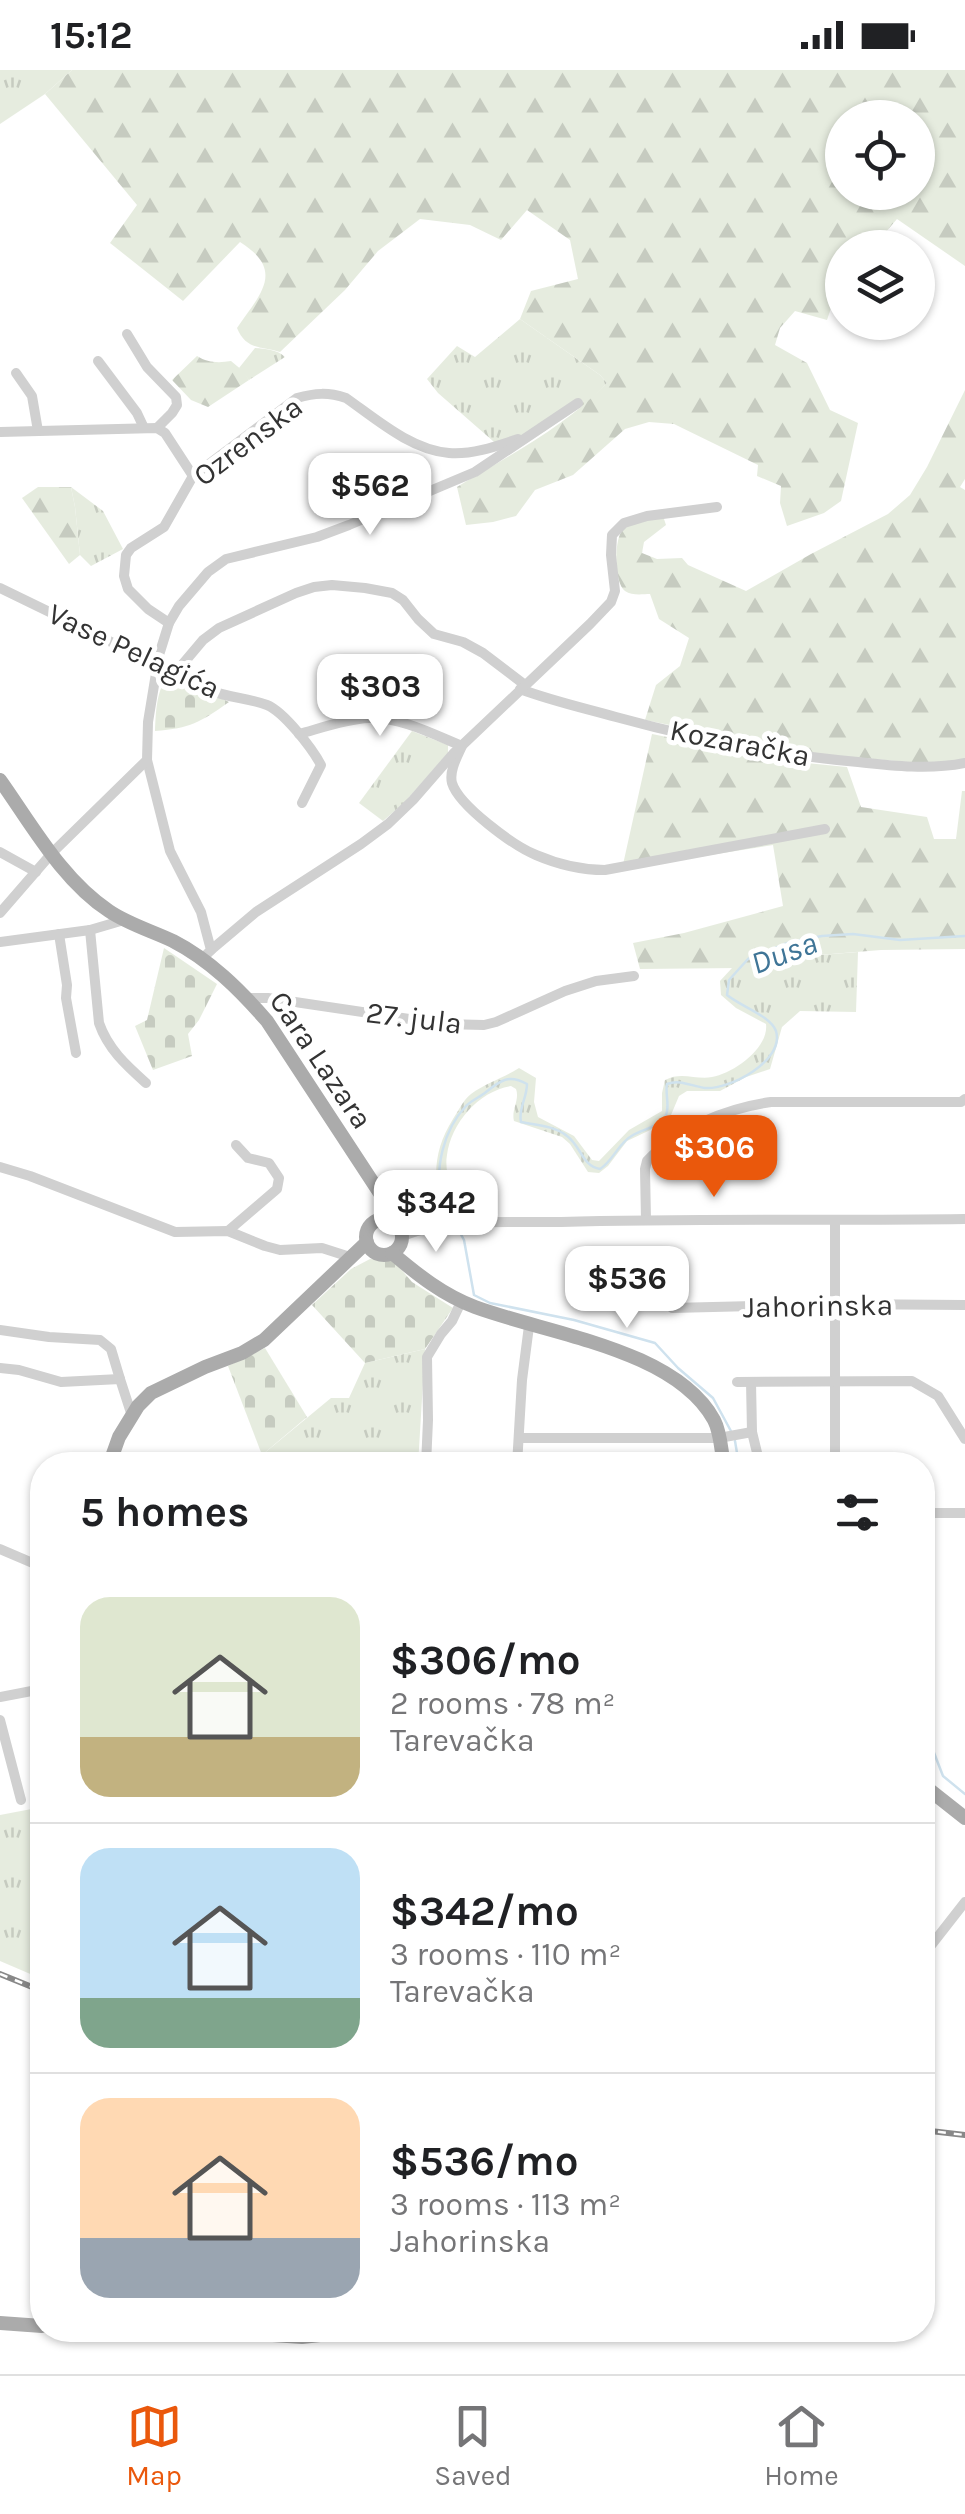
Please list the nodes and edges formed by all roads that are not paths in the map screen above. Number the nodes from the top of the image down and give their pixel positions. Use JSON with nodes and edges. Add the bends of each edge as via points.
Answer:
{"nodes":[{"id":1,"x":127,"y":334,"type":"dead end"},
{"id":2,"x":98,"y":361,"type":"dead end"},
{"id":3,"x":16,"y":373,"type":"dead end"},
{"id":4,"x":578,"y":403,"type":"dead end"},
{"id":5,"x":144,"y":428,"type":"junction"},
{"id":6,"x":157,"y":428,"type":"junction"},
{"id":7,"x":38,"y":431,"type":"junction"},
{"id":8,"x":0,"y":432,"type":"edge"},
{"id":9,"x":532,"y":434,"type":"junction"},
{"id":10,"x":193,"y":476,"type":"junction"},
{"id":11,"x":717,"y":507,"type":"dead end"},
{"id":12,"x":0,"y":588,"type":"edge"},
{"id":13,"x":168,"y":623,"type":"junction"},
{"id":14,"x":158,"y":665,"type":"junction"},
{"id":15,"x":176,"y":672,"type":"junction"},
{"id":16,"x":523,"y":687,"type":"junction"},
{"id":17,"x":299,"y":734,"type":"junction"},
{"id":18,"x":462,"y":746,"type":"junction"},
{"id":19,"x":147,"y":760,"type":"junction"},
{"id":20,"x":965,"y":762,"type":"edge"},
{"id":21,"x":0,"y":780,"type":"edge"},
{"id":22,"x":302,"y":803,"type":"dead end"},
{"id":23,"x":824,"y":829,"type":"dead end"},
{"id":24,"x":0,"y":852,"type":"edge"},
{"id":25,"x":52,"y":854,"type":"junction"},
{"id":26,"x":36,"y":872,"type":"junction"},
{"id":27,"x":0,"y":913,"type":"edge"},
{"id":28,"x":125,"y":920,"type":"junction"},
{"id":29,"x":90,"y":930,"type":"junction"},
{"id":30,"x":59,"y":934,"type":"junction"},
{"id":31,"x":0,"y":942,"type":"edge"},
{"id":32,"x":207,"y":954,"type":"junction"},
{"id":33,"x":634,"y":976,"type":"dead end"},
{"id":34,"x":247,"y":998,"type":"junction"},
{"id":35,"x":76,"y":1053,"type":"dead end"},
{"id":36,"x":146,"y":1083,"type":"dead end"},
{"id":37,"x":965,"y":1100,"type":"edge"},
{"id":38,"x":236,"y":1144,"type":"dead end"},
{"id":39,"x":0,"y":1167,"type":"edge"},
{"id":40,"x":370,"y":1182,"type":"junction"},
{"id":41,"x":965,"y":1218,"type":"edge"},
{"id":42,"x":646,"y":1220,"type":"junction"},
{"id":43,"x":375,"y":1221,"type":"junction"},
{"id":44,"x":834,"y":1221,"type":"junction"},
{"id":45,"x":228,"y":1232,"type":"junction"},
{"id":46,"x":390,"y":1239,"type":"junction"},
{"id":47,"x":350,"y":1256,"type":"junction"},
{"id":48,"x":325,"y":1280,"type":"junction"},
{"id":49,"x":462,"y":1302,"type":"junction"},
{"id":50,"x":835,"y":1304,"type":"junction"},
{"id":51,"x":965,"y":1304,"type":"edge"},
{"id":52,"x":672,"y":1308,"type":"dead end"},
{"id":53,"x":530,"y":1326,"type":"junction"},
{"id":54,"x":0,"y":1330,"type":"edge"},
{"id":55,"x":0,"y":1368,"type":"edge"},
{"id":56,"x":120,"y":1380,"type":"junction"},
{"id":57,"x":834,"y":1381,"type":"junction"},
{"id":58,"x":737,"y":1382,"type":"dead end"},
{"id":59,"x":751,"y":1382,"type":"junction"},
{"id":60,"x":132,"y":1416,"type":"junction"},
{"id":61,"x":749,"y":1432,"type":"junction"},
{"id":62,"x":722,"y":1437,"type":"junction"},
{"id":63,"x":519,"y":1438,"type":"junction"},
{"id":64,"x":965,"y":1439,"type":"edge"},
{"id":65,"x":114,"y":1452,"type":"edge"},
{"id":66,"x":427,"y":1452,"type":"edge"},
{"id":67,"x":517,"y":1452,"type":"edge"},
{"id":68,"x":723,"y":1452,"type":"edge"},
{"id":69,"x":756,"y":1452,"type":"edge"},
{"id":70,"x":835,"y":1452,"type":"edge"},
{"id":71,"x":935,"y":1513,"type":"edge"},
{"id":72,"x":965,"y":1513,"type":"edge"},
{"id":73,"x":0,"y":1549,"type":"edge"},
{"id":74,"x":30,"y":1561,"type":"edge"},
{"id":75,"x":30,"y":1691,"type":"edge"},
{"id":76,"x":0,"y":1696,"type":"edge"},
{"id":77,"x":0,"y":1720,"type":"edge"},
{"id":78,"x":935,"y":1794,"type":"edge"},
{"id":79,"x":21,"y":1800,"type":"dead end"},
{"id":80,"x":965,"y":1818,"type":"edge"},
{"id":81,"x":965,"y":1902,"type":"edge"},
{"id":82,"x":935,"y":1940,"type":"edge"},
{"id":83,"x":0,"y":2323,"type":"edge"},
{"id":84,"x":30,"y":2325,"type":"edge"}],
"edges":[{"from":1,"to":6,"type":"street","via":[[176,397],[177,406]]},
{"from":2,"to":5,"type":"street"},
{"from":3,"to":7,"type":"street","via":[[32,396]]},
{"from":4,"to":9,"type":"street"},
{"from":5,"to":6,"type":"street"},
{"from":5,"to":7,"type":"street"},
{"from":6,"to":10,"type":"street"},
{"from":7,"to":8,"type":"street"},
{"from":9,"to":10,"type":"street","name":"Ozrenska","via":[[446,453],[414,442],[346,398],[312,394],[297,398]]},
{"from":9,"to":13,"type":"street","via":[[476,472],[396,506],[317,537],[226,560],[208,572]]},
{"from":10,"to":13,"type":"street","name":"Ozrenska","via":[[164,526],[132,548],[124,564],[134,598]]},
{"from":11,"to":16,"type":"street","via":[[624,523],[612,535],[611,602]]},
{"from":12,"to":14,"type":"street","name":"Vase Pelagića"},
{"from":13,"to":14,"type":"street"},
{"from":14,"to":15,"type":"street","name":"Vase Pelagića"},
{"from":14,"to":19,"type":"street"},
{"from":15,"to":16,"type":"street","name":"Kozaračka","via":[[219,628],[296,593],[332,585],[392,593],[434,634],[463,642]]},
{"from":15,"to":17,"type":"street","name":"Vase Pelagića","via":[[225,696],[270,706]]},
{"from":16,"to":18,"type":"street"},
{"from":16,"to":20,"type":"street","name":"Kozaračka","via":[[756,750],[898,766]]},
{"from":17,"to":18,"type":"street","via":[[372,718]]},
{"from":17,"to":22,"type":"street","via":[[321,764]]},
{"from":18,"to":23,"type":"street","via":[[452,771],[457,792],[530,853],[562,864],[605,870]]},
{"from":18,"to":32,"type":"street","via":[[388,824],[256,912]]},
{"from":19,"to":25,"type":"street"},
{"from":19,"to":32,"type":"street","via":[[170,851],[201,912]]},
{"from":21,"to":25,"type":"main road","name":"Cara Lazara"},
{"from":24,"to":26,"type":"street"},
{"from":25,"to":26,"type":"street"},
{"from":25,"to":28,"type":"main road","name":"Cara Lazara","via":[[95,900]]},
{"from":26,"to":27,"type":"street"},
{"from":28,"to":29,"type":"street"},
{"from":28,"to":32,"type":"main road","name":"Cara Lazara"},
{"from":29,"to":30,"type":"street"},
{"from":29,"to":36,"type":"street","via":[[99,1024],[118,1058]]},
{"from":30,"to":31,"type":"street"},
{"from":30,"to":35,"type":"street"},
{"from":32,"to":34,"type":"main road","name":"Cara Lazara"},
{"from":33,"to":34,"type":"street","name":"27. jula","via":[[565,991],[484,1025]]},
{"from":34,"to":40,"type":"main road","name":"Cara Lazara"},
{"from":37,"to":42,"type":"street","via":[[742,1106],[698,1124],[647,1162]]},
{"from":38,"to":45,"type":"street","via":[[248,1158],[269,1162],[279,1178]]},
{"from":39,"to":45,"type":"street","via":[[175,1232]]},
{"from":40,"to":43,"type":"main road","name":"Cara Lazara","via":[[378,1204]]},
{"from":40,"to":46,"type":"main road","name":"Cara Lazara"},
{"from":41,"to":44,"type":"street"},
{"from":42,"to":44,"type":"street"},
{"from":42,"to":46,"type":"street","via":[[455,1225]]},
{"from":43,"to":46,"type":"main road","via":[[385,1218]]},
{"from":43,"to":46,"type":"main road","via":[[367,1230]]},
{"from":44,"to":50,"type":"street"},
{"from":45,"to":47,"type":"street","via":[[280,1250],[322,1248]]},
{"from":46,"to":47,"type":"main road"},
{"from":46,"to":48,"type":"main road"},
{"from":46,"to":49,"type":"main road","name":"Cara Lazara","via":[[438,1288]]},
{"from":47,"to":48,"type":"main road"},
{"from":48,"to":60,"type":"main road","via":[[264,1340],[151,1394]]},
{"from":49,"to":53,"type":"main road","name":"Cara Lazara"},
{"from":49,"to":66,"type":"street","via":[[427,1357]]},
{"from":50,"to":51,"type":"street","name":"Jahorinska"},
{"from":50,"to":52,"type":"street","name":"Jahorinska"},
{"from":50,"to":57,"type":"street"},
{"from":53,"to":62,"type":"main road","name":"Cara Lazara","via":[[652,1365],[696,1395]]},
{"from":53,"to":63,"type":"street"},
{"from":54,"to":56,"type":"street","via":[[100,1340],[112,1349]]},
{"from":55,"to":56,"type":"street","via":[[61,1382]]},
{"from":56,"to":60,"type":"street"},
{"from":57,"to":59,"type":"street"},
{"from":57,"to":64,"type":"street","via":[[912,1381],[938,1396]]},
{"from":57,"to":70,"type":"street"},
{"from":58,"to":59,"type":"street"},
{"from":59,"to":61,"type":"street"},
{"from":60,"to":65,"type":"main road"},
{"from":61,"to":62,"type":"street"},
{"from":61,"to":69,"type":"street"},
{"from":62,"to":63,"type":"street"},
{"from":62,"to":68,"type":"main road","name":"Cara Lazara"},
{"from":63,"to":67,"type":"street"},
{"from":71,"to":72,"type":"street"},
{"from":73,"to":74,"type":"street"},
{"from":75,"to":76,"type":"street"},
{"from":77,"to":79,"type":"street"},
{"from":78,"to":80,"type":"main road"},
{"from":81,"to":82,"type":"street"},
{"from":83,"to":84,"type":"main road"}]}
